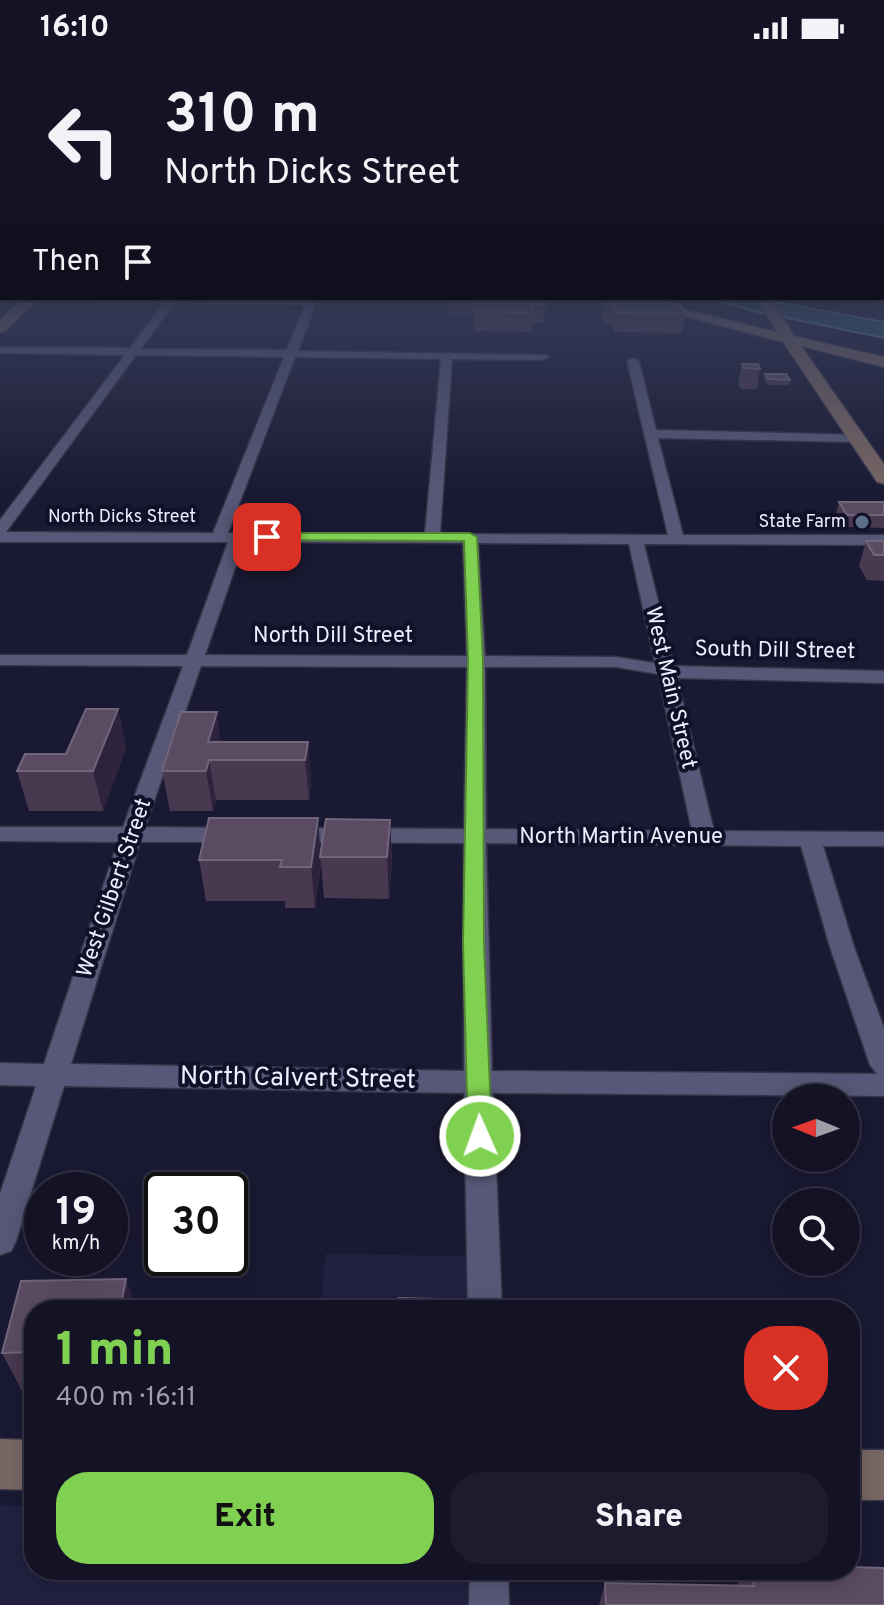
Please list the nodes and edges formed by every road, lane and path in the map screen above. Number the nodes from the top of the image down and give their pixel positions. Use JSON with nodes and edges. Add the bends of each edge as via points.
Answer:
{"nodes":[{"id":1,"x":136,"y":351,"type":"edge"},
{"id":2,"x":158,"y":351,"type":"edge"},
{"id":3,"x":798,"y":351,"type":"edge"},
{"id":4,"x":848,"y":351,"type":"edge"},
{"id":5,"x":290,"y":353,"type":"junction"},
{"id":6,"x":447,"y":356,"type":"junction"},
{"id":7,"x":542,"y":357,"type":"dead end"},
{"id":8,"x":633,"y":361,"type":"dead end"},
{"id":9,"x":884,"y":362,"type":"edge"},
{"id":10,"x":650,"y":434,"type":"junction"},
{"id":11,"x":857,"y":438,"type":"junction"},
{"id":12,"x":884,"y":478,"type":"edge"},
{"id":13,"x":0,"y":530,"type":"edge"},
{"id":14,"x":0,"y":537,"type":"edge"},
{"id":15,"x":228,"y":537,"type":"junction"},
{"id":16,"x":432,"y":537,"type":"junction"},
{"id":17,"x":470,"y":537,"type":"junction"},
{"id":18,"x":635,"y":538,"type":"junction"},
{"id":19,"x":676,"y":538,"type":"junction"},
{"id":20,"x":884,"y":540,"type":"edge"},
{"id":21,"x":0,"y":660,"type":"edge"},
{"id":22,"x":195,"y":660,"type":"junction"},
{"id":23,"x":476,"y":660,"type":"junction"},
{"id":24,"x":666,"y":671,"type":"junction"},
{"id":25,"x":884,"y":677,"type":"edge"},
{"id":26,"x":0,"y":834,"type":"edge"},
{"id":27,"x":131,"y":835,"type":"junction"},
{"id":28,"x":476,"y":836,"type":"junction"},
{"id":29,"x":705,"y":838,"type":"junction"},
{"id":30,"x":810,"y":838,"type":"junction"},
{"id":31,"x":884,"y":839,"type":"edge"},
{"id":32,"x":884,"y":1065,"type":"edge"},
{"id":33,"x":0,"y":1074,"type":"edge"},
{"id":34,"x":52,"y":1074,"type":"junction"},
{"id":35,"x":478,"y":1082,"type":"junction"},
{"id":36,"x":884,"y":1085,"type":"edge"},
{"id":37,"x":0,"y":1241,"type":"edge"},
{"id":38,"x":485,"y":1300,"type":"edge"},
{"id":39,"x":0,"y":1464,"type":"edge"},
{"id":40,"x":24,"y":1465,"type":"edge"},
{"id":41,"x":860,"y":1475,"type":"edge"},
{"id":42,"x":884,"y":1475,"type":"edge"},
{"id":43,"x":489,"y":1580,"type":"edge"},
{"id":44,"x":489,"y":1605,"type":"edge"}],
"edges":[{"from":1,"to":13,"type":"street"},
{"from":2,"to":5,"type":"street"},
{"from":3,"to":11,"type":"main road"},
{"from":4,"to":9,"type":"main road"},
{"from":5,"to":6,"type":"street"},
{"from":5,"to":15,"type":"street","name":"West Gilbert Street"},
{"from":6,"to":7,"type":"street"},
{"from":6,"to":16,"type":"street"},
{"from":8,"to":10,"type":"street"},
{"from":10,"to":11,"type":"street"},
{"from":10,"to":19,"type":"street"},
{"from":11,"to":12,"type":"main road"},
{"from":14,"to":15,"type":"street","name":"North Dicks Street"},
{"from":15,"to":16,"type":"street","name":"North Dicks Street"},
{"from":15,"to":22,"type":"street","name":"West Gilbert Street"},
{"from":16,"to":17,"type":"street","name":"North Dicks Street"},
{"from":17,"to":18,"type":"street","name":"North Dicks Street"},
{"from":17,"to":23,"type":"street"},
{"from":18,"to":19,"type":"street","name":"North Dicks Street"},
{"from":18,"to":24,"type":"street","name":"West Main Street"},
{"from":19,"to":20,"type":"street","name":"North Dicks Street"},
{"from":21,"to":22,"type":"street","name":"North Dill Street"},
{"from":22,"to":23,"type":"street","name":"North Dill Street"},
{"from":22,"to":27,"type":"street","name":"West Gilbert Street"},
{"from":23,"to":24,"type":"street","name":"North Dill Street","via":[[616,662]]},
{"from":23,"to":28,"type":"street"},
{"from":24,"to":25,"type":"street","name":"South Dill Street"},
{"from":24,"to":29,"type":"street","name":"West Main Street"},
{"from":26,"to":27,"type":"street","name":"North Martin Avenue"},
{"from":27,"to":28,"type":"street","name":"North Martin Avenue"},
{"from":27,"to":34,"type":"street","name":"West Gilbert Street"},
{"from":28,"to":29,"type":"street","name":"North Martin Avenue"},
{"from":28,"to":35,"type":"street"},
{"from":29,"to":30,"type":"street","name":"North Martin Avenue"},
{"from":30,"to":31,"type":"street","name":"North Martin Avenue"},
{"from":30,"to":32,"type":"street"},
{"from":33,"to":34,"type":"street","name":"North Calvert Street"},
{"from":34,"to":35,"type":"street","name":"North Calvert Street"},
{"from":34,"to":37,"type":"street","name":"West Gilbert Street"},
{"from":35,"to":36,"type":"street","name":"North Calvert Street"},
{"from":35,"to":38,"type":"street"},
{"from":39,"to":40,"type":"main road"},
{"from":41,"to":42,"type":"main road"},
{"from":43,"to":44,"type":"street"}]}
